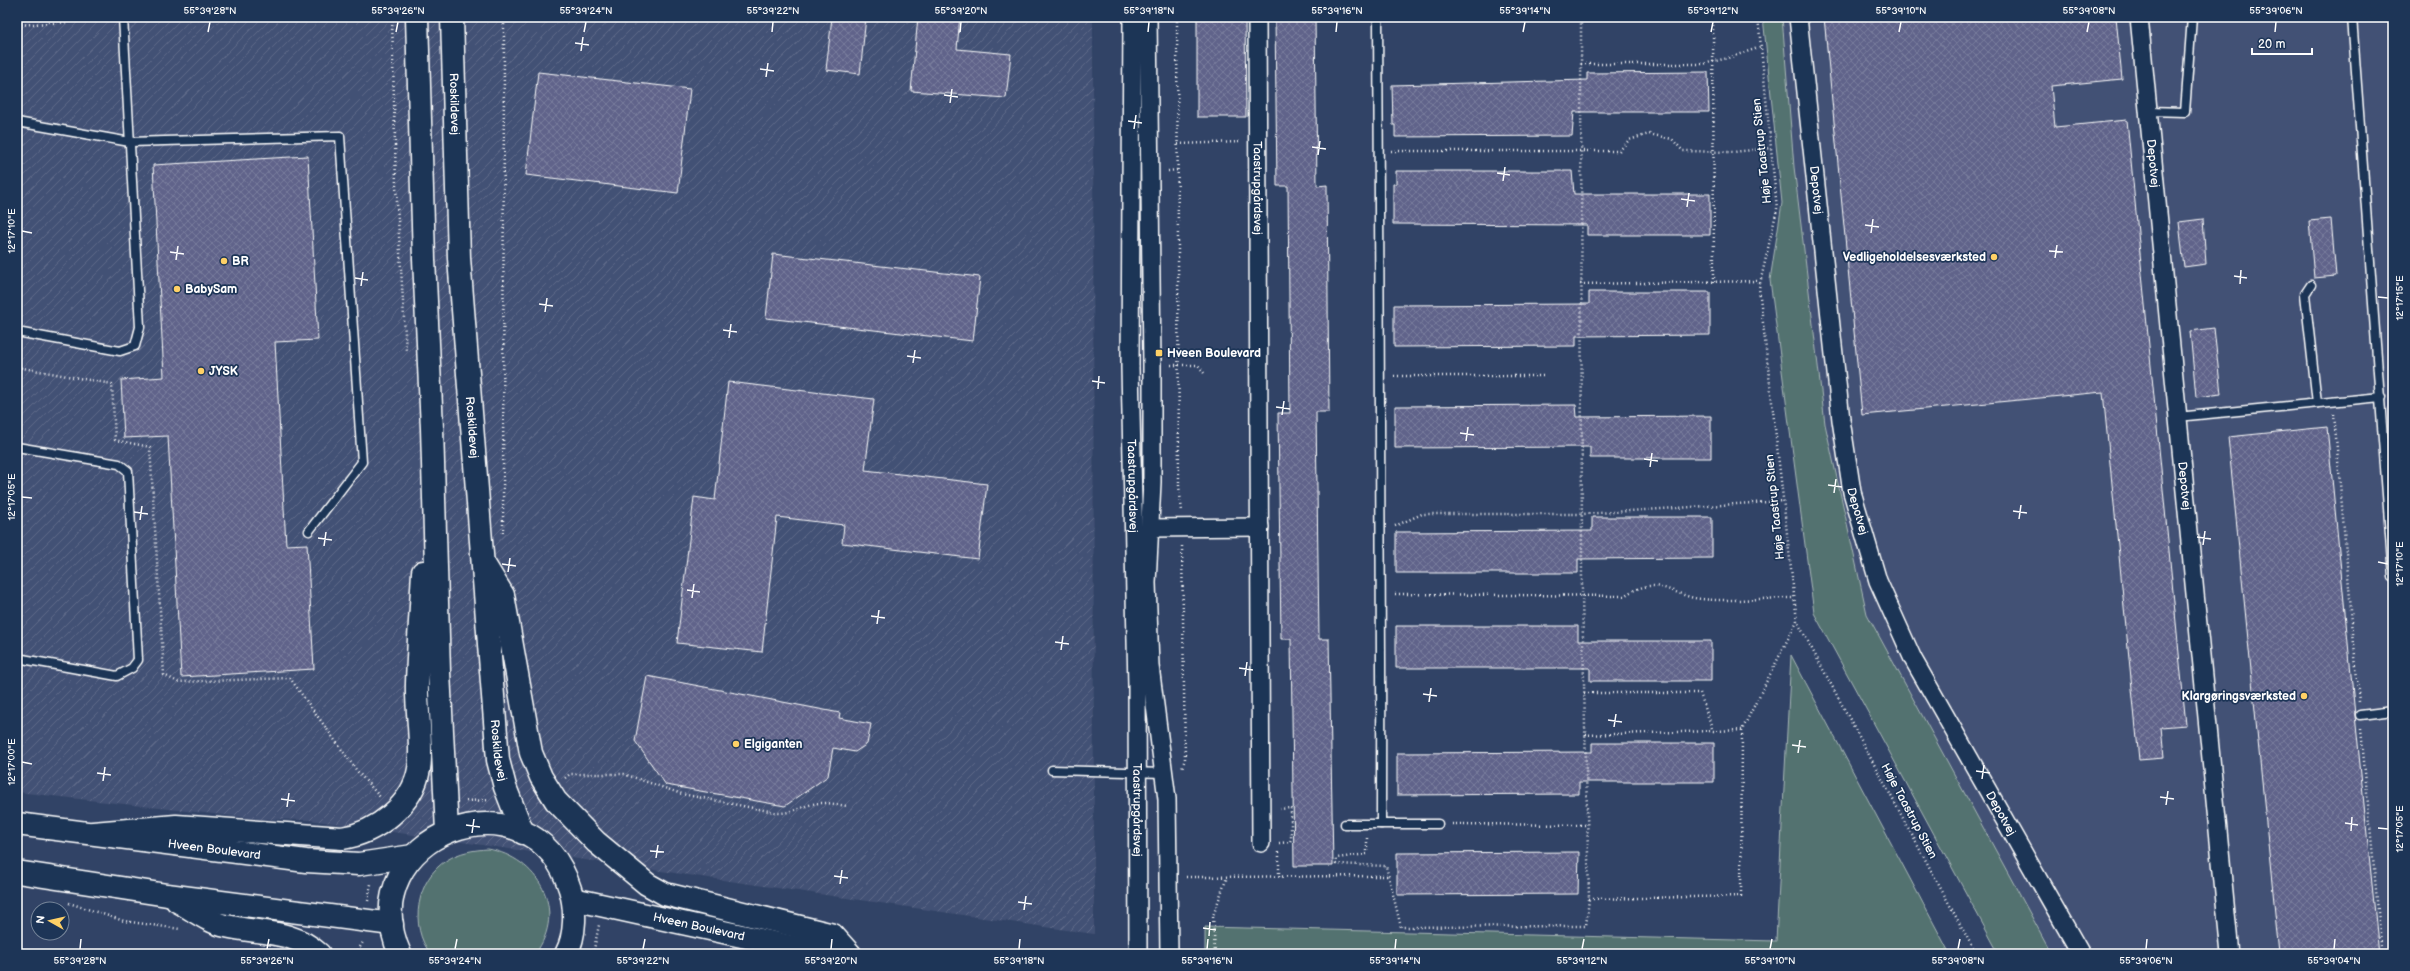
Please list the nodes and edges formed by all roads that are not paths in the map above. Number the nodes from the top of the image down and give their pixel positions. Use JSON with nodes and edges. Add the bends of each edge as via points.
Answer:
{"nodes":[{"id":1,"x":123,"y":17,"type":"edge"},
{"id":2,"x":417,"y":17,"type":"edge"},
{"id":3,"x":452,"y":17,"type":"edge"},
{"id":4,"x":1132,"y":17,"type":"edge"},
{"id":5,"x":1148,"y":17,"type":"edge"},
{"id":6,"x":1257,"y":17,"type":"edge"},
{"id":7,"x":1378,"y":17,"type":"edge"},
{"id":8,"x":1798,"y":17,"type":"edge"},
{"id":9,"x":2139,"y":17,"type":"edge"},
{"id":10,"x":2192,"y":17,"type":"edge"},
{"id":11,"x":2352,"y":17,"type":"edge"},
{"id":12,"x":2148,"y":111,"type":"junction"},
{"id":13,"x":17,"y":122,"type":"edge"},
{"id":14,"x":130,"y":142,"type":"junction"},
{"id":15,"x":2311,"y":285,"type":"dead end"},
{"id":16,"x":17,"y":332,"type":"edge"},
{"id":17,"x":2381,"y":398,"type":"junction"},
{"id":18,"x":2317,"y":403,"type":"junction"},
{"id":19,"x":2177,"y":417,"type":"junction"},
{"id":20,"x":432,"y":428,"type":"junction"},
{"id":21,"x":17,"y":447,"type":"edge"},
{"id":22,"x":1260,"y":526,"type":"junction"},
{"id":23,"x":1150,"y":528,"type":"junction"},
{"id":24,"x":309,"y":531,"type":"dead end"},
{"id":25,"x":482,"y":562,"type":"junction"},
{"id":26,"x":2393,"y":576,"type":"edge"},
{"id":27,"x":17,"y":658,"type":"edge"},
{"id":28,"x":2393,"y":711,"type":"edge"},
{"id":29,"x":2360,"y":715,"type":"road end"},
{"id":30,"x":1052,"y":770,"type":"dead end"},
{"id":31,"x":1137,"y":772,"type":"junction"},
{"id":32,"x":1164,"y":772,"type":"junction"},
{"id":33,"x":17,"y":824,"type":"edge"},
{"id":34,"x":1344,"y":824,"type":"dead end"},
{"id":35,"x":1381,"y":824,"type":"junction"},
{"id":36,"x":1438,"y":824,"type":"road end"},
{"id":37,"x":447,"y":831,"type":"junction"},
{"id":38,"x":523,"y":832,"type":"junction"},
{"id":39,"x":93,"y":833,"type":"junction"},
{"id":40,"x":1261,"y":843,"type":"dead end"},
{"id":41,"x":413,"y":856,"type":"junction"},
{"id":42,"x":17,"y":872,"type":"edge"},
{"id":43,"x":167,"y":895,"type":"junction"},
{"id":44,"x":573,"y":899,"type":"junction"},
{"id":45,"x":392,"y":924,"type":"junction"},
{"id":46,"x":319,"y":954,"type":"edge"},
{"id":47,"x":400,"y":954,"type":"edge"},
{"id":48,"x":566,"y":954,"type":"edge"},
{"id":49,"x":824,"y":954,"type":"edge"},
{"id":50,"x":850,"y":954,"type":"edge"},
{"id":51,"x":1138,"y":954,"type":"edge"},
{"id":52,"x":1168,"y":954,"type":"edge"},
{"id":53,"x":2081,"y":954,"type":"edge"},
{"id":54,"x":2230,"y":954,"type":"edge"}],
"edges":[{"from":1,"to":14,"type":"lane"},
{"from":2,"to":20,"type":"main road"},
{"from":3,"to":25,"type":"main road","name":"Roskildevej","via":[[458,258]]},
{"from":4,"to":31,"type":"street","name":"Taastrupgårdsvej","via":[[1130,367]]},
{"from":5,"to":23,"type":"street","name":"Taastrupgårdsvej","via":[[1152,365]]},
{"from":6,"to":22,"type":"street","name":"Taastrupgårdsvej"},
{"from":7,"to":35,"type":"lane"},
{"from":8,"to":53,"type":"street","name":"Depotvej","via":[[1841,420],[1852,492],[1878,581],[1913,659]]},
{"from":9,"to":12,"type":"street","name":"Depotvej"},
{"from":10,"to":12,"type":"lane","via":[[2184,112]]},
{"from":11,"to":17,"type":"lane"},
{"from":12,"to":19,"type":"street","name":"Depotvej"},
{"from":13,"to":14,"type":"lane"},
{"from":14,"to":16,"type":"lane","via":[[140,327],[135,346],[120,351]]},
{"from":14,"to":24,"type":"lane","via":[[340,136],[362,462]]},
{"from":15,"to":18,"type":"lane","via":[[2305,294]]},
{"from":17,"to":18,"type":"lane"},
{"from":17,"to":26,"type":"lane"},
{"from":18,"to":19,"type":"lane"},
{"from":19,"to":54,"type":"street","name":"Depotvej"},
{"from":20,"to":37,"type":"main road","via":[[438,672]]},
{"from":20,"to":39,"type":"main road","via":[[417,685],[419,769],[407,796],[394,812],[369,831],[342,838],[176,826]]},
{"from":21,"to":27,"type":"lane","via":[[119,464],[128,471],[138,660],[132,668],[117,676]]},
{"from":22,"to":23,"type":"street","name":"Taastrupgårdsvej"},
{"from":22,"to":40,"type":"street","name":"Taastrupgårdsvej"},
{"from":23,"to":32,"type":"street","name":"Taastrupgårdsvej","via":[[1147,583],[1150,666]]},
{"from":25,"to":38,"type":"main road","name":"Roskildevej","via":[[498,760]]},
{"from":25,"to":50,"type":"main road","via":[[503,595],[531,753],[556,801],[596,842],[647,884],[665,894],[833,935]]},
{"from":28,"to":29,"type":"lane"},
{"from":30,"to":31,"type":"lane"},
{"from":31,"to":32,"type":"lane"},
{"from":31,"to":51,"type":"street","name":"Taastrupgårdsvej"},
{"from":32,"to":52,"type":"street","name":"Taastrupgårdsvej","via":[[1167,799]]},
{"from":33,"to":39,"type":"main road","name":"Hveen Boulevard"},
{"from":34,"to":35,"type":"lane"},
{"from":35,"to":36,"type":"lane"},
{"from":37,"to":38,"type":"main road","via":[[485,823]]},
{"from":37,"to":41,"type":"main road"},
{"from":38,"to":44,"type":"main road","via":[[541,844],[556,860],[567,878]]},
{"from":39,"to":41,"type":"main road","name":"Hveen Boulevard","via":[[306,861],[374,862]]},
{"from":41,"to":45,"type":"main road","via":[[396,888]]},
{"from":42,"to":43,"type":"main road"},
{"from":43,"to":45,"type":"main road"},
{"from":43,"to":46,"type":"main road","via":[[225,926],[282,934],[306,943]]},
{"from":44,"to":48,"type":"main road","via":[[574,926]]},
{"from":44,"to":49,"type":"main road","name":"Hveen Boulevard"},
{"from":45,"to":47,"type":"main road"}]}
